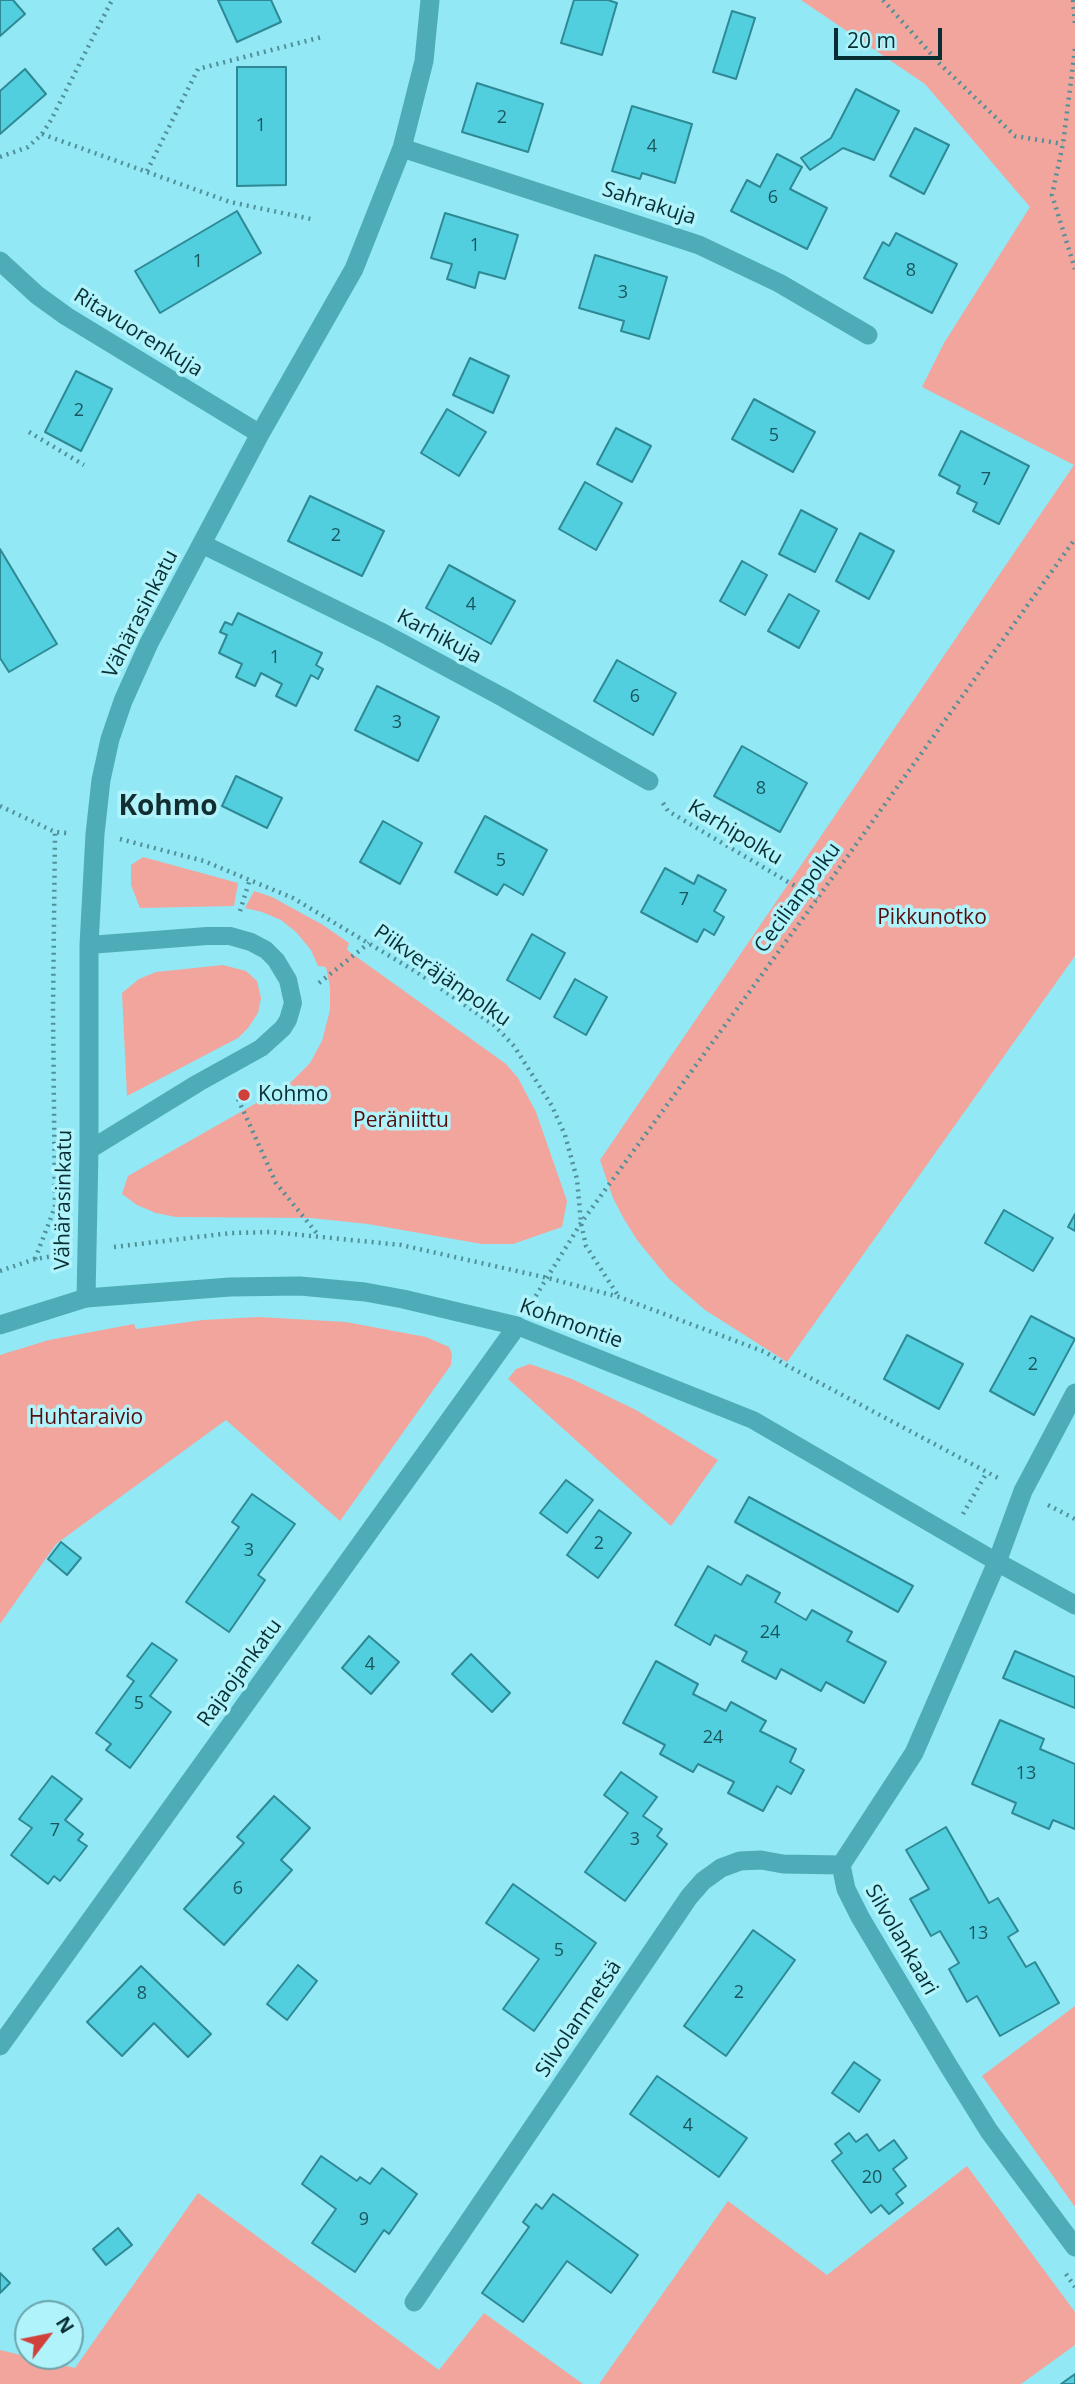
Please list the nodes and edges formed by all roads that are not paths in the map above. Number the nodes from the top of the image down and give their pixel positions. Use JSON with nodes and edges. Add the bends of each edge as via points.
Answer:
{"nodes":[{"id":1,"x":430,"y":0,"type":"edge"},
{"id":2,"x":402,"y":148,"type":"junction"},
{"id":3,"x":0,"y":261,"type":"edge"},
{"id":4,"x":868,"y":335,"type":"dead end"},
{"id":5,"x":260,"y":435,"type":"junction"},
{"id":6,"x":202,"y":544,"type":"junction"},
{"id":7,"x":649,"y":781,"type":"road end"},
{"id":8,"x":89,"y":945,"type":"junction"},
{"id":9,"x":89,"y":1150,"type":"junction"},
{"id":10,"x":86,"y":1298,"type":"junction"},
{"id":11,"x":0,"y":1325,"type":"edge"},
{"id":12,"x":517,"y":1326,"type":"junction"},
{"id":13,"x":1075,"y":1393,"type":"edge"},
{"id":14,"x":997,"y":1562,"type":"junction"},
{"id":15,"x":1075,"y":1605,"type":"edge"},
{"id":16,"x":841,"y":1866,"type":"junction"},
{"id":17,"x":0,"y":2046,"type":"edge"},
{"id":18,"x":1075,"y":2247,"type":"edge"},
{"id":19,"x":414,"y":2302,"type":"dead end"}],
"edges":[{"from":1,"to":2,"type":"street","name":"Vähärasinkatu","via":[[424,61]]},
{"from":2,"to":4,"type":"street","name":"Sahrakuja","via":[[699,245],[779,283]]},
{"from":2,"to":5,"type":"street","name":"Vähärasinkatu","via":[[354,269]]},
{"from":3,"to":5,"type":"street","name":"Ritavuorenkuja","via":[[66,316]]},
{"from":5,"to":6,"type":"street","name":"Vähärasinkatu"},
{"from":6,"to":7,"type":"street","name":"Karhikuja","via":[[383,632]]},
{"from":6,"to":8,"type":"street","name":"Vähärasinkatu","via":[[149,643],[110,739],[95,834]]},
{"from":8,"to":9,"type":"street","name":"Vähärasinkatu"},
{"from":8,"to":9,"type":"lane","via":[[230,936],[251,942],[276,960],[288,980],[293,1003],[283,1028],[261,1048]]},
{"from":9,"to":10,"type":"street","name":"Vähärasinkatu"},
{"from":10,"to":11,"type":"street","name":"Kohmontie"},
{"from":10,"to":12,"type":"street","name":"Kohmontie","via":[[300,1286],[390,1297]]},
{"from":12,"to":14,"type":"lane","name":"Kohmontie","via":[[753,1420]]},
{"from":12,"to":17,"type":"street","name":"Rajaojankatu"},
{"from":13,"to":14,"type":"street","via":[[1023,1491]]},
{"from":14,"to":15,"type":"street","name":"Kohmontie"},
{"from":14,"to":16,"type":"street","via":[[914,1753]]},
{"from":16,"to":18,"type":"street","name":"Silvolankaari","via":[[860,1917],[948,2065],[989,2131]]},
{"from":16,"to":19,"type":"street","name":"Silvolanmetsä","via":[[740,1861],[703,1881]]}]}
